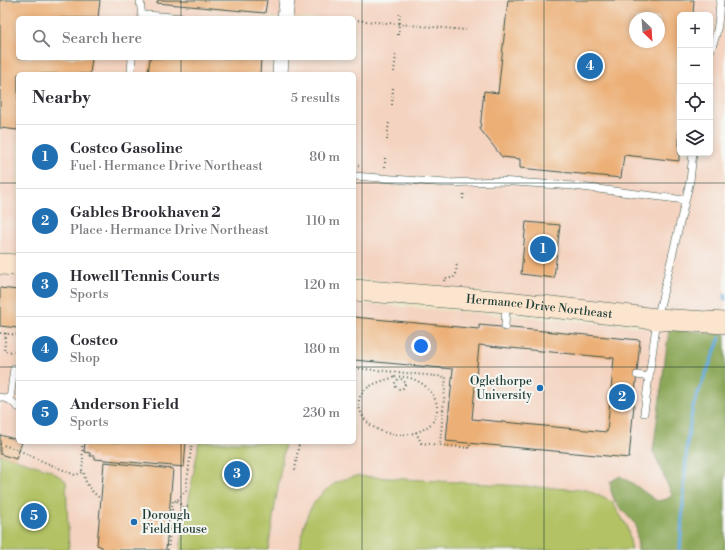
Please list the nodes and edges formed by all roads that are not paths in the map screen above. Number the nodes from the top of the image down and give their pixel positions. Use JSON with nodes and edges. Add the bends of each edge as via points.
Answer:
{"nodes":[{"id":1,"x":140,"y":0,"type":"edge"},
{"id":2,"x":286,"y":0,"type":"edge"},
{"id":3,"x":720,"y":0,"type":"edge"},
{"id":4,"x":143,"y":16,"type":"edge"},
{"id":5,"x":146,"y":16,"type":"edge"},
{"id":6,"x":159,"y":16,"type":"edge"},
{"id":7,"x":285,"y":16,"type":"edge"},
{"id":8,"x":711,"y":48,"type":"edge"},
{"id":9,"x":132,"y":60,"type":"edge"},
{"id":10,"x":281,"y":60,"type":"edge"},
{"id":11,"x":131,"y":72,"type":"edge"},
{"id":12,"x":280,"y":72,"type":"edge"},
{"id":13,"x":693,"y":156,"type":"edge"},
{"id":14,"x":356,"y":176,"type":"edge"},
{"id":15,"x":685,"y":200,"type":"junction"},
{"id":16,"x":0,"y":264,"type":"edge"},
{"id":17,"x":16,"y":265,"type":"edge"},
{"id":18,"x":356,"y":290,"type":"edge"},
{"id":19,"x":507,"y":302,"type":"junction"},
{"id":20,"x":657,"y":319,"type":"junction"},
{"id":21,"x":725,"y":323,"type":"edge"},
{"id":22,"x":505,"y":327,"type":"dead end"},
{"id":23,"x":14,"y":368,"type":"dead end"},
{"id":24,"x":637,"y":375,"type":"dead end"},
{"id":25,"x":649,"y":377,"type":"junction"},
{"id":26,"x":0,"y":398,"type":"edge"},
{"id":27,"x":10,"y":400,"type":"junction"},
{"id":28,"x":16,"y":405,"type":"edge"},
{"id":29,"x":644,"y":413,"type":"dead end"}],
"edges":[{"from":1,"to":4,"type":"lane"},
{"from":2,"to":7,"type":"street"},
{"from":3,"to":8,"type":"lane","via":[[719,25]]},
{"from":5,"to":6,"type":"lane"},
{"from":9,"to":11,"type":"lane"},
{"from":10,"to":12,"type":"street"},
{"from":13,"to":15,"type":"lane"},
{"from":14,"to":15,"type":"lane","via":[[446,183],[501,181],[574,186]]},
{"from":15,"to":20,"type":"lane"},
{"from":16,"to":17,"type":"street"},
{"from":18,"to":19,"type":"street","name":"Hermance Drive Northeast"},
{"from":19,"to":20,"type":"street","name":"Hermance Drive Northeast"},
{"from":19,"to":22,"type":"lane"},
{"from":20,"to":21,"type":"street","name":"Hermance Drive Northeast"},
{"from":20,"to":25,"type":"lane"},
{"from":23,"to":27,"type":"lane"},
{"from":24,"to":25,"type":"lane"},
{"from":25,"to":29,"type":"lane"},
{"from":26,"to":27,"type":"lane"},
{"from":27,"to":28,"type":"lane"}]}
